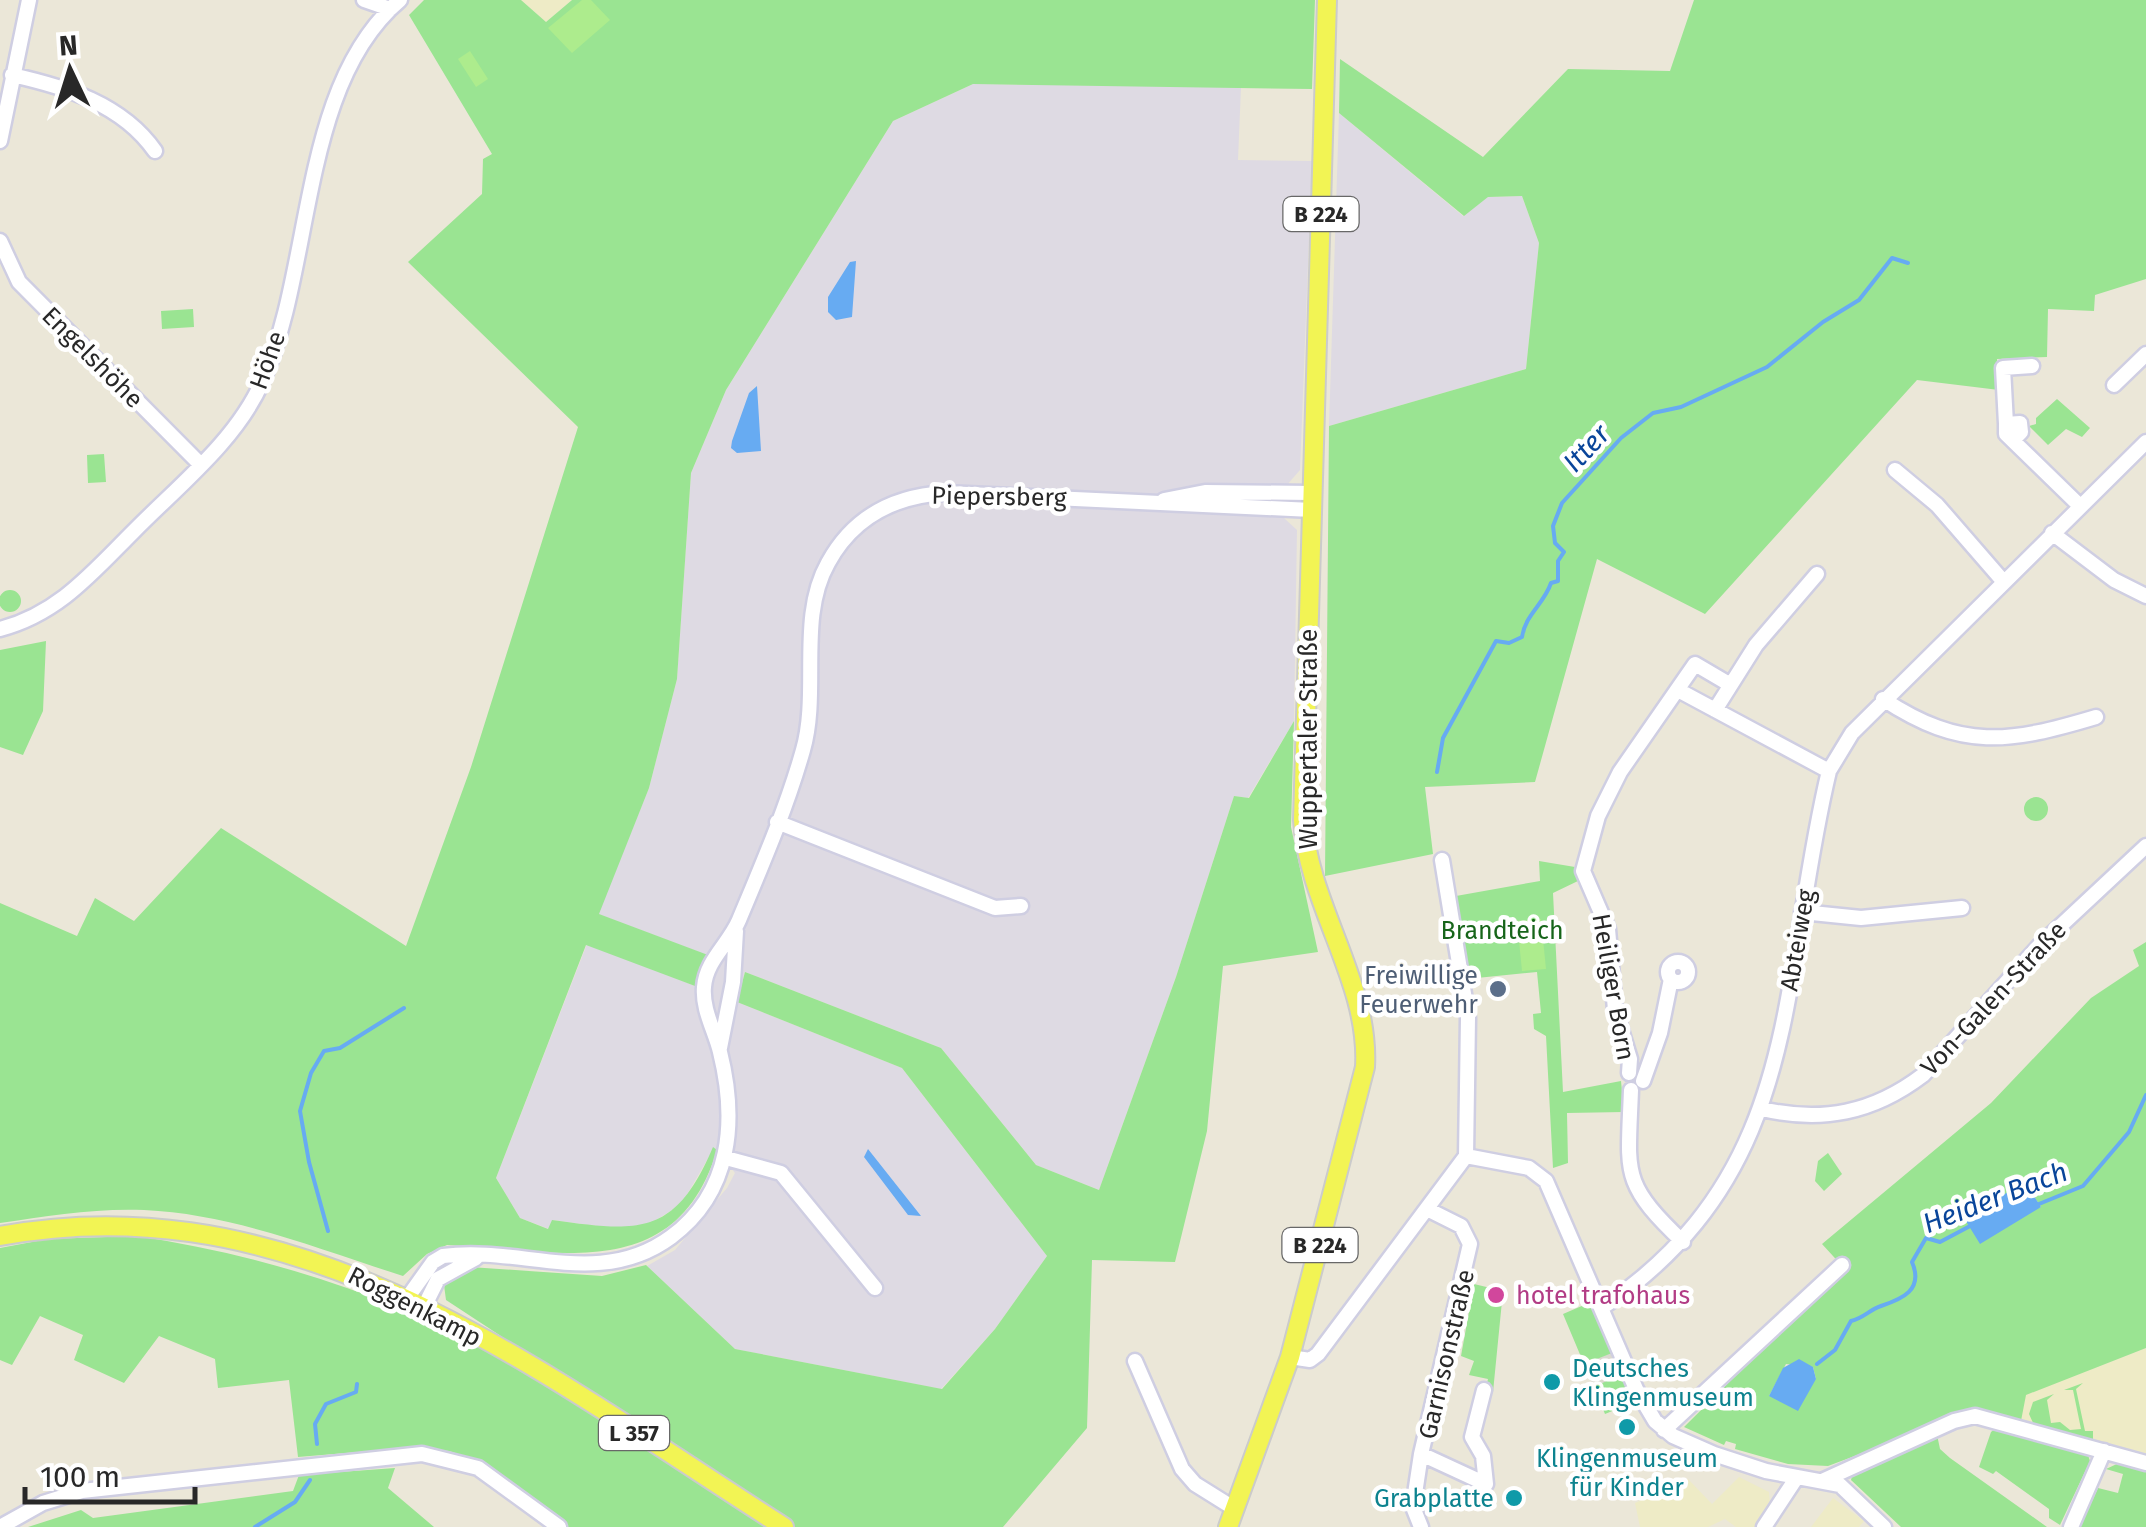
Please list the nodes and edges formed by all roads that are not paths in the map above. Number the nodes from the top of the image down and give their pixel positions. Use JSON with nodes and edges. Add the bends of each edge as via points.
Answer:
{"nodes":[{"id":1,"x":29,"y":0,"type":"edge"},
{"id":2,"x":364,"y":0,"type":"edge"},
{"id":3,"x":1328,"y":0,"type":"edge"},
{"id":4,"x":395,"y":4,"type":"edge"},
{"id":5,"x":12,"y":75,"type":"junction"},
{"id":6,"x":0,"y":140,"type":"edge"},
{"id":7,"x":155,"y":151,"type":"dead end"},
{"id":8,"x":0,"y":241,"type":"edge"},
{"id":9,"x":2146,"y":354,"type":"edge"},
{"id":10,"x":2032,"y":366,"type":"dead end"},
{"id":11,"x":2114,"y":385,"type":"dead end"},
{"id":12,"x":2146,"y":442,"type":"edge"},
{"id":13,"x":200,"y":464,"type":"junction"},
{"id":14,"x":1895,"y":470,"type":"dead end"},
{"id":15,"x":1312,"y":502,"type":"junction"},
{"id":16,"x":2080,"y":506,"type":"junction"},
{"id":17,"x":2052,"y":533,"type":"junction"},
{"id":18,"x":1818,"y":574,"type":"dead end"},
{"id":19,"x":2004,"y":581,"type":"junction"},
{"id":20,"x":2146,"y":596,"type":"edge"},
{"id":21,"x":0,"y":629,"type":"edge"},
{"id":22,"x":1729,"y":684,"type":"junction"},
{"id":23,"x":1678,"y":690,"type":"junction"},
{"id":24,"x":1882,"y":699,"type":"junction"},
{"id":25,"x":1715,"y":710,"type":"junction"},
{"id":26,"x":2096,"y":717,"type":"dead end"},
{"id":27,"x":1829,"y":772,"type":"junction"},
{"id":28,"x":777,"y":822,"type":"junction"},
{"id":29,"x":2146,"y":846,"type":"edge"},
{"id":30,"x":1442,"y":860,"type":"dead end"},
{"id":31,"x":1021,"y":906,"type":"dead end"},
{"id":32,"x":1962,"y":908,"type":"dead end"},
{"id":33,"x":1802,"y":912,"type":"junction"},
{"id":34,"x":737,"y":925,"type":"junction"},
{"id":35,"x":1671,"y":979,"type":"dead end"},
{"id":36,"x":720,"y":1050,"type":"junction"},
{"id":37,"x":1634,"y":1081,"type":"junction"},
{"id":38,"x":1762,"y":1109,"type":"junction"},
{"id":39,"x":1466,"y":1156,"type":"junction"},
{"id":40,"x":726,"y":1158,"type":"junction"},
{"id":41,"x":1427,"y":1209,"type":"junction"},
{"id":42,"x":0,"y":1236,"type":"edge"},
{"id":43,"x":1684,"y":1242,"type":"junction"},
{"id":44,"x":1842,"y":1265,"type":"dead end"},
{"id":45,"x":875,"y":1288,"type":"dead end"},
{"id":46,"x":416,"y":1301,"type":"junction"},
{"id":47,"x":1603,"y":1307,"type":"junction"},
{"id":48,"x":1290,"y":1357,"type":"junction"},
{"id":49,"x":1135,"y":1361,"type":"dead end"},
{"id":50,"x":1484,"y":1390,"type":"dead end"},
{"id":51,"x":1664,"y":1430,"type":"junction"},
{"id":52,"x":2104,"y":1451,"type":"junction"},
{"id":53,"x":1422,"y":1454,"type":"junction"},
{"id":54,"x":2146,"y":1463,"type":"edge"},
{"id":55,"x":1796,"y":1476,"type":"junction"},
{"id":56,"x":1824,"y":1480,"type":"junction"},
{"id":57,"x":1232,"y":1518,"type":"edge"},
{"id":58,"x":1419,"y":1524,"type":"edge"},
{"id":59,"x":0,"y":1527,"type":"edge"},
{"id":60,"x":559,"y":1527,"type":"edge"},
{"id":61,"x":784,"y":1527,"type":"edge"},
{"id":62,"x":1764,"y":1527,"type":"edge"},
{"id":63,"x":1883,"y":1527,"type":"edge"},
{"id":64,"x":2071,"y":1527,"type":"edge"}],
"edges":[{"from":1,"to":5,"type":"street"},
{"from":2,"to":4,"type":"street"},
{"from":3,"to":15,"type":"main road","name":"Wuppertaler Straße","number":"B 224"},
{"from":4,"to":13,"type":"street","name":"Höhe","via":[[339,90],[262,385]]},
{"from":5,"to":6,"type":"street"},
{"from":5,"to":7,"type":"street","via":[[96,102],[134,126]]},
{"from":8,"to":13,"type":"street","name":"Engelshöhe","via":[[19,282]]},
{"from":9,"to":11,"type":"street"},
{"from":10,"to":16,"type":"street","via":[[2002,368],[2006,434]]},
{"from":12,"to":16,"type":"street","name":"Abteiweg"},
{"from":13,"to":21,"type":"street","name":"Höhe","via":[[82,585],[34,619]]},
{"from":14,"to":19,"type":"street","via":[[1937,504]]},
{"from":15,"to":28,"type":"street","name":"Piepersberg","via":[[1205,492],[1164,500],[945,493],[903,499],[866,517],[822,574],[805,745]]},
{"from":15,"to":48,"type":"main road","name":"Wuppertaler Straße","number":"B 224","via":[[1304,842],[1363,1022],[1366,1056]]},
{"from":16,"to":17,"type":"street","name":"Abteiweg"},
{"from":17,"to":19,"type":"street","name":"Abteiweg"},
{"from":17,"to":20,"type":"street"},
{"from":18,"to":22,"type":"street"},
{"from":19,"to":24,"type":"street","name":"Abteiweg"},
{"from":22,"to":23,"type":"street","via":[[1695,664]]},
{"from":22,"to":25,"type":"street"},
{"from":23,"to":25,"type":"street"},
{"from":23,"to":37,"type":"street","name":"Heiliger Born","via":[[1606,798],[1583,871],[1608,929],[1615,1010]]},
{"from":24,"to":26,"type":"street","via":[[1937,730],[1985,740]]},
{"from":24,"to":27,"type":"street","name":"Abteiweg"},
{"from":25,"to":27,"type":"street"},
{"from":27,"to":33,"type":"street","name":"Abteiweg"},
{"from":28,"to":31,"type":"street","via":[[995,908]]},
{"from":28,"to":34,"type":"street","name":"Piepersberg"},
{"from":29,"to":38,"type":"street","name":"Von-Galen-Straße","via":[[1901,1092],[1828,1116]]},
{"from":30,"to":39,"type":"street","via":[[1468,1018]]},
{"from":32,"to":33,"type":"street","via":[[1861,918]]},
{"from":33,"to":38,"type":"street","name":"Abteiweg"},
{"from":34,"to":36,"type":"street","name":"Piepersberg"},
{"from":34,"to":36,"type":"street","name":"Piepersberg","via":[[710,963],[704,986]]},
{"from":35,"to":37,"type":"street","name":"Heiliger Born","via":[[1660,1033]]},
{"from":36,"to":40,"type":"street","name":"Piepersberg","via":[[730,1111]]},
{"from":37,"to":43,"type":"street","name":"Heiliger Born","via":[[1632,1181],[1646,1207]]},
{"from":38,"to":43,"type":"street","name":"Abteiweg","via":[[1723,1189]]},
{"from":39,"to":41,"type":"street"},
{"from":39,"to":47,"type":"street","via":[[1541,1175]]},
{"from":40,"to":45,"type":"street","via":[[781,1174]]},
{"from":40,"to":46,"type":"street","name":"Piepersberg","via":[[691,1219],[640,1254],[591,1265],[442,1256],[432,1262]]},
{"from":41,"to":48,"type":"street","via":[[1318,1354],[1310,1360]]},
{"from":41,"to":53,"type":"street","name":"Garnisonstraße","via":[[1461,1226],[1470,1244]]},
{"from":42,"to":46,"type":"main road","name":"Roggenkamp","number":"L 357","via":[[109,1226],[225,1236],[336,1266]]},
{"from":43,"to":47,"type":"street","name":"Abteiweg"},
{"from":44,"to":51,"type":"street"},
{"from":46,"to":61,"type":"main road","name":"Roggenkamp","number":"L 357"},
{"from":47,"to":51,"type":"street","via":[[1639,1395]]},
{"from":48,"to":57,"type":"main road","name":"Wuppertaler Straße","number":"B 224"},
{"from":49,"to":57,"type":"street","name":"Wuppertaler Straße","via":[[1176,1461]]},
{"from":50,"to":53,"type":"street","via":[[1472,1437],[1484,1456],[1486,1484]]},
{"from":51,"to":55,"type":"street","via":[[1714,1454]]},
{"from":52,"to":54,"type":"street"},
{"from":52,"to":56,"type":"street","via":[[1965,1417]]},
{"from":52,"to":64,"type":"street"},
{"from":53,"to":58,"type":"street","name":"Garnisonstraße","via":[[1413,1506]]},
{"from":55,"to":56,"type":"street"},
{"from":55,"to":62,"type":"street"},
{"from":56,"to":63,"type":"street","via":[[1849,1490]]},
{"from":59,"to":60,"type":"street","via":[[43,1502],[82,1490],[422,1454],[478,1468]]}]}
